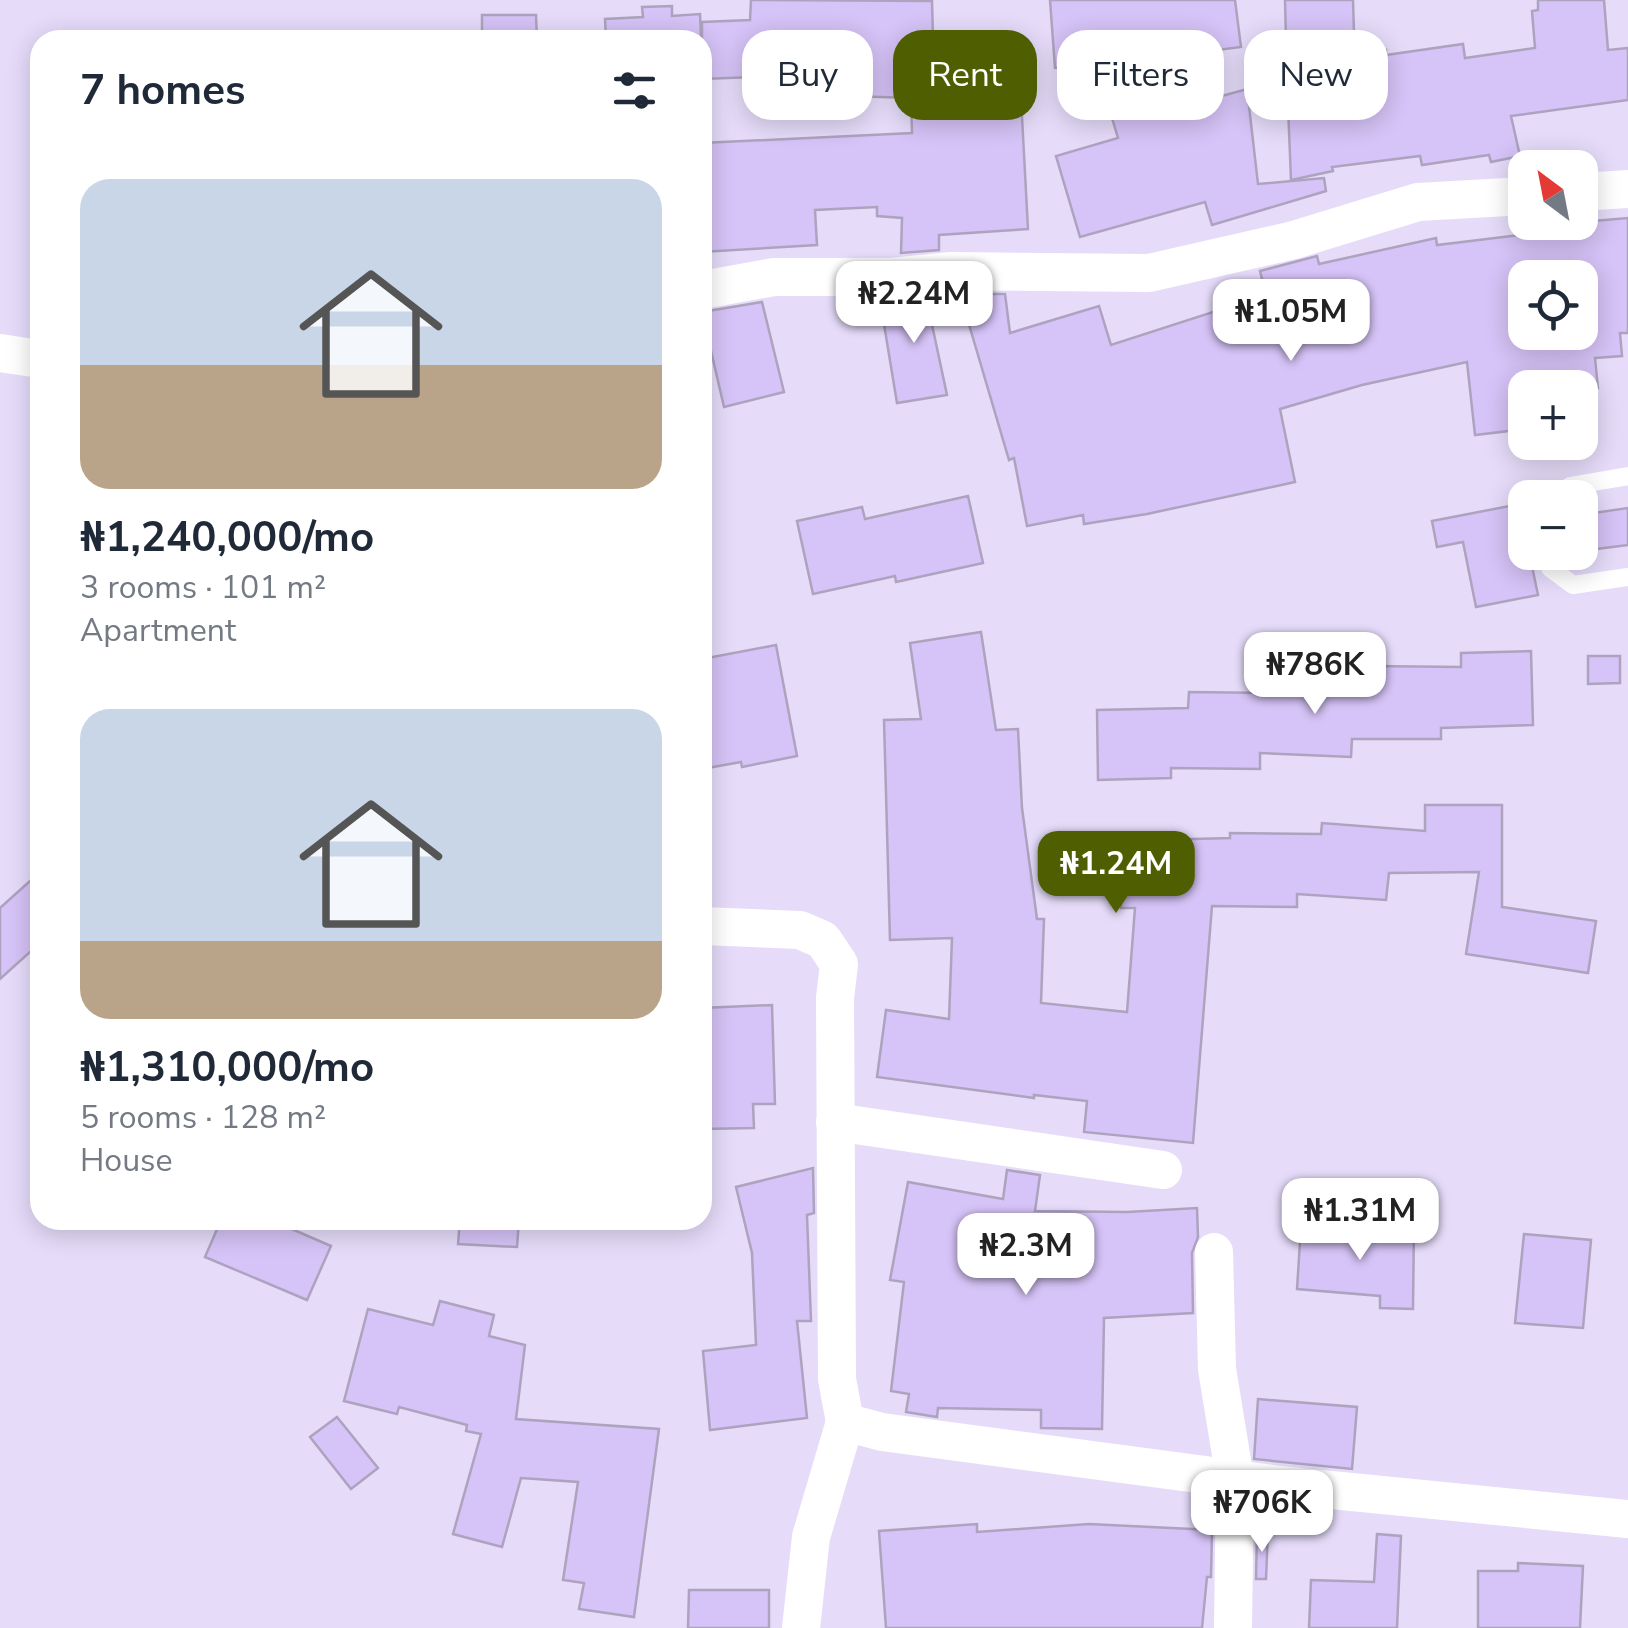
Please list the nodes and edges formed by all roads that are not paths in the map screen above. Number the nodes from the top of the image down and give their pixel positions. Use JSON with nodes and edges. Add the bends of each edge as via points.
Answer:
{"nodes":[{"id":1,"x":1628,"y":190,"type":"edge"},
{"id":2,"x":1598,"y":191,"type":"edge"},
{"id":3,"x":1508,"y":197,"type":"edge"},
{"id":4,"x":712,"y":288,"type":"edge"},
{"id":5,"x":0,"y":353,"type":"edge"},
{"id":6,"x":30,"y":358,"type":"edge"},
{"id":7,"x":1628,"y":476,"type":"edge"},
{"id":8,"x":1598,"y":481,"type":"edge"},
{"id":9,"x":1553,"y":570,"type":"edge"},
{"id":10,"x":1628,"y":577,"type":"edge"},
{"id":11,"x":712,"y":926,"type":"edge"},
{"id":12,"x":836,"y":1122,"type":"junction"},
{"id":13,"x":1163,"y":1170,"type":"dead end"},
{"id":14,"x":1214,"y":1252,"type":"dead end"},
{"id":15,"x":845,"y":1422,"type":"junction"},
{"id":16,"x":1235,"y":1479,"type":"junction"},
{"id":17,"x":1628,"y":1519,"type":"edge"},
{"id":18,"x":800,"y":1628,"type":"edge"},
{"id":19,"x":1233,"y":1628,"type":"edge"}],
"edges":[{"from":1,"to":2,"type":"street"},
{"from":3,"to":4,"type":"street","via":[[1418,202],[1294,240],[1149,273],[774,277]]},
{"from":5,"to":6,"type":"street"},
{"from":7,"to":8,"type":"lane"},
{"from":9,"to":10,"type":"lane","via":[[1573,585]]},
{"from":11,"to":12,"type":"street","via":[[800,930],[822,940],[839,964]]},
{"from":12,"to":13,"type":"street"},
{"from":12,"to":15,"type":"street","via":[[837,1379]]},
{"from":14,"to":16,"type":"street","via":[[1217,1369]]},
{"from":15,"to":16,"type":"street"},
{"from":15,"to":18,"type":"street","via":[[811,1537]]},
{"from":16,"to":17,"type":"street"},
{"from":16,"to":19,"type":"street"}]}
